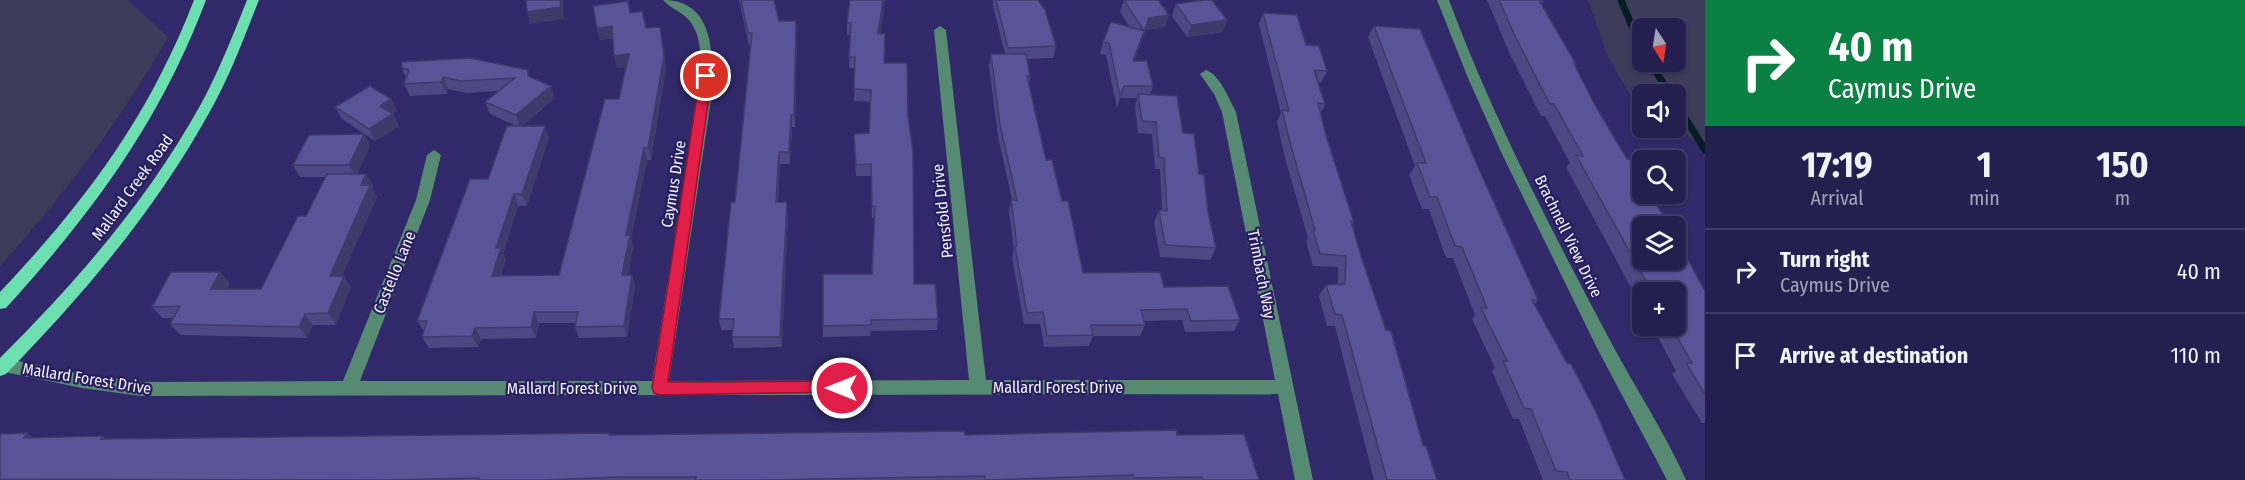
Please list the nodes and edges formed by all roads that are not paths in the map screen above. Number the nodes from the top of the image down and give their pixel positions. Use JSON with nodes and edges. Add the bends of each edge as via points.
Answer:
{"nodes":[{"id":1,"x":201,"y":0,"type":"edge"},
{"id":2,"x":253,"y":0,"type":"edge"},
{"id":3,"x":669,"y":0,"type":"edge"},
{"id":4,"x":1443,"y":0,"type":"edge"},
{"id":5,"x":940,"y":30,"type":"dead end"},
{"id":6,"x":1206,"y":74,"type":"dead end"},
{"id":7,"x":434,"y":155,"type":"dead end"},
{"id":8,"x":0,"y":303,"type":"edge"},
{"id":9,"x":2,"y":367,"type":"edge"},
{"id":10,"x":978,"y":387,"type":"junction"},
{"id":11,"x":1285,"y":387,"type":"junction"},
{"id":12,"x":350,"y":388,"type":"junction"},
{"id":13,"x":659,"y":388,"type":"junction"},
{"id":14,"x":1304,"y":480,"type":"edge"},
{"id":15,"x":1677,"y":480,"type":"edge"}],
"edges":[{"from":1,"to":8,"type":"main road","name":"Mallard Creek Road","via":[[146,115],[100,186],[51,249]]},
{"from":2,"to":9,"type":"main road","name":"Mallard Creek Road","via":[[222,80],[159,185],[86,276]]},
{"from":3,"to":13,"type":"street","name":"Caymus Drive","via":[[684,7],[700,24],[707,43],[705,93]]},
{"from":4,"to":15,"type":"street","name":"Brachnell View Drive","via":[[1462,52],[1609,359]]},
{"from":5,"to":10,"type":"street","name":"Pensfold Drive"},
{"from":6,"to":11,"type":"street","name":"Trimbach Way","via":[[1230,112]]},
{"from":7,"to":12,"type":"street","name":"Castello Lane","via":[[423,200]]},
{"from":9,"to":12,"type":"street","name":"Mallard Forest Drive","via":[[141,389]]},
{"from":10,"to":11,"type":"street","name":"Mallard Forest Drive"},
{"from":10,"to":13,"type":"street","name":"Mallard Forest Drive"},
{"from":11,"to":14,"type":"street","name":"Trimbach Way"},
{"from":12,"to":13,"type":"street","name":"Mallard Forest Drive"}]}
